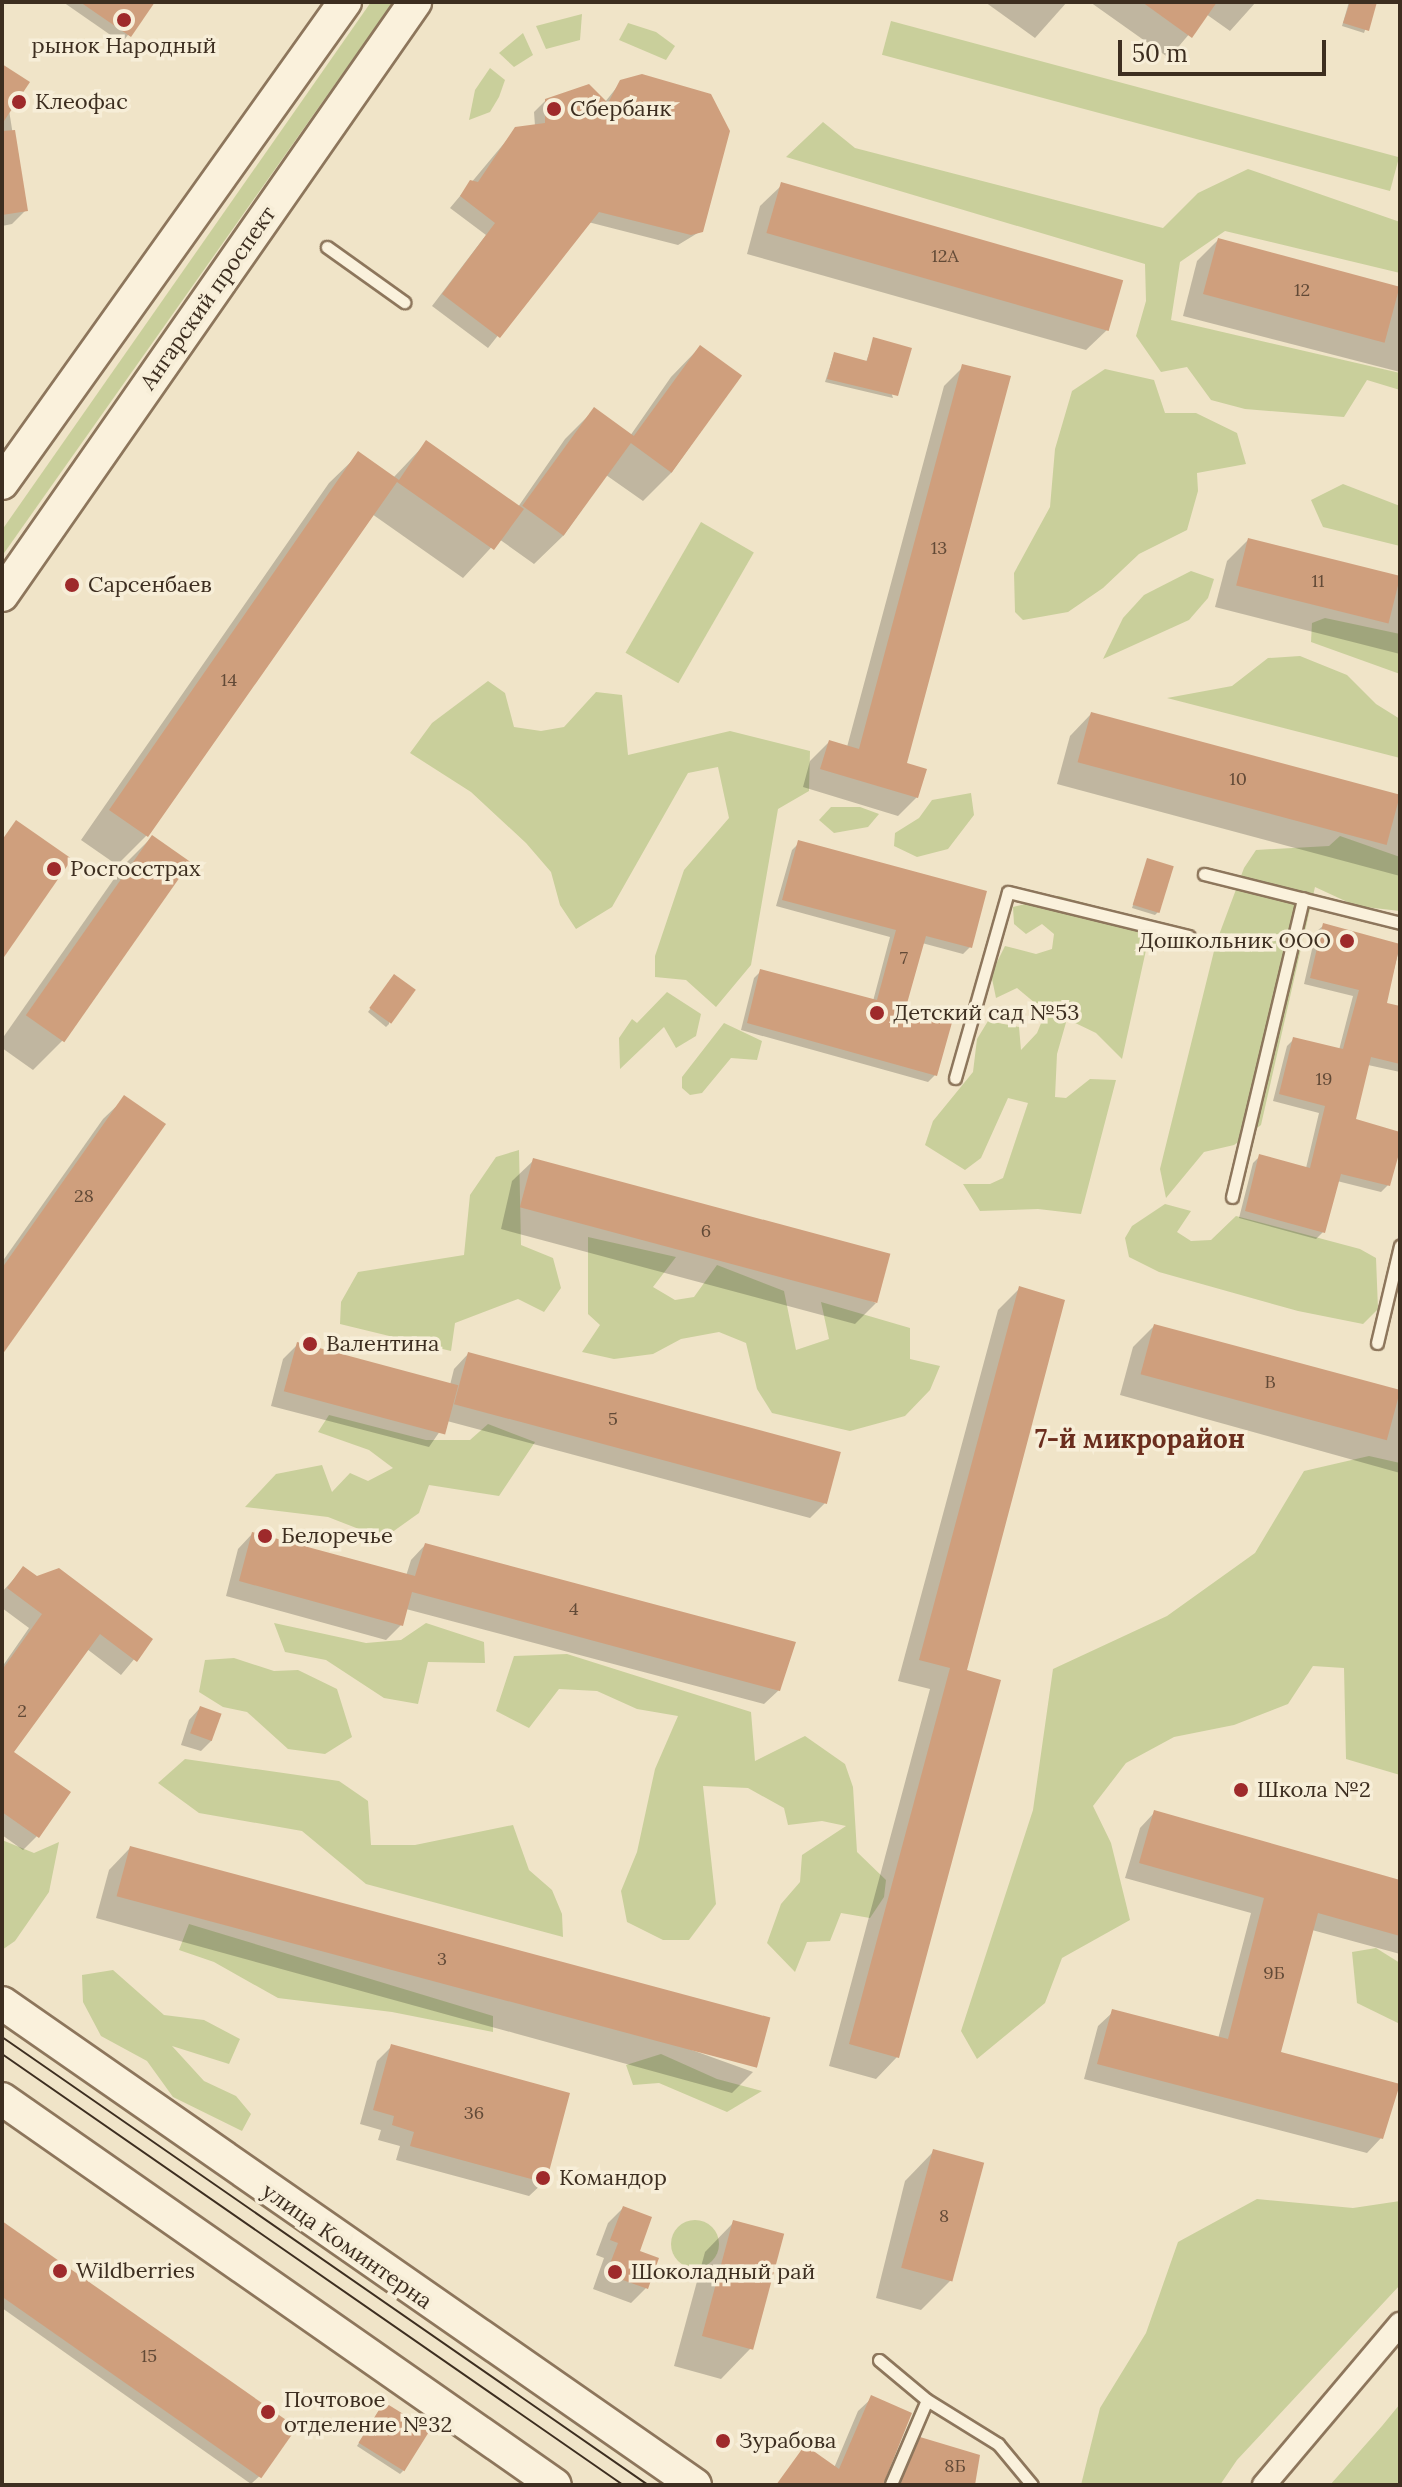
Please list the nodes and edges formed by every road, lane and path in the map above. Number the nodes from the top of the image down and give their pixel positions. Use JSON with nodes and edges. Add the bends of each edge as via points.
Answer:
{"nodes":[{"id":1,"x":345,"y":2,"type":"edge"},
{"id":2,"x":415,"y":2,"type":"edge"},
{"id":3,"x":327,"y":247,"type":"dead end"},
{"id":4,"x":404,"y":302,"type":"dead end"},
{"id":5,"x":2,"y":483,"type":"edge"},
{"id":6,"x":2,"y":595,"type":"edge"},
{"id":7,"x":1204,"y":874,"type":"dead end"},
{"id":8,"x":1303,"y":898,"type":"junction"},
{"id":9,"x":1400,"y":923,"type":"edge"},
{"id":10,"x":1189,"y":936,"type":"dead end"},
{"id":11,"x":955,"y":1078,"type":"dead end"},
{"id":12,"x":1232,"y":1197,"type":"dead end"},
{"id":13,"x":1400,"y":1246,"type":"edge"},
{"id":14,"x":1377,"y":1343,"type":"dead end"},
{"id":15,"x":2,"y":2003,"type":"edge"},
{"id":16,"x":2,"y":2099,"type":"edge"},
{"id":17,"x":1400,"y":2324,"type":"edge"},
{"id":18,"x":879,"y":2360,"type":"dead end"},
{"id":19,"x":927,"y":2400,"type":"junction"},
{"id":20,"x":891,"y":2484,"type":"edge"},
{"id":21,"x":555,"y":2485,"type":"edge"},
{"id":22,"x":695,"y":2485,"type":"edge"},
{"id":23,"x":1032,"y":2485,"type":"edge"},
{"id":24,"x":1264,"y":2485,"type":"edge"}],
"edges":[{"from":1,"to":5,"type":"street"},
{"from":2,"to":6,"type":"street","name":"Ангарский проспект"},
{"from":3,"to":4,"type":"lane"},
{"from":7,"to":8,"type":"lane"},
{"from":8,"to":9,"type":"lane"},
{"from":8,"to":12,"type":"lane"},
{"from":10,"to":11,"type":"lane","via":[[1008,892]]},
{"from":13,"to":14,"type":"lane"},
{"from":15,"to":22,"type":"street","name":"улица Коминтерна"},
{"from":16,"to":21,"type":"street"},
{"from":17,"to":24,"type":"street"},
{"from":18,"to":19,"type":"lane"},
{"from":19,"to":20,"type":"lane"},
{"from":19,"to":23,"type":"lane","via":[[998,2444]]}]}
